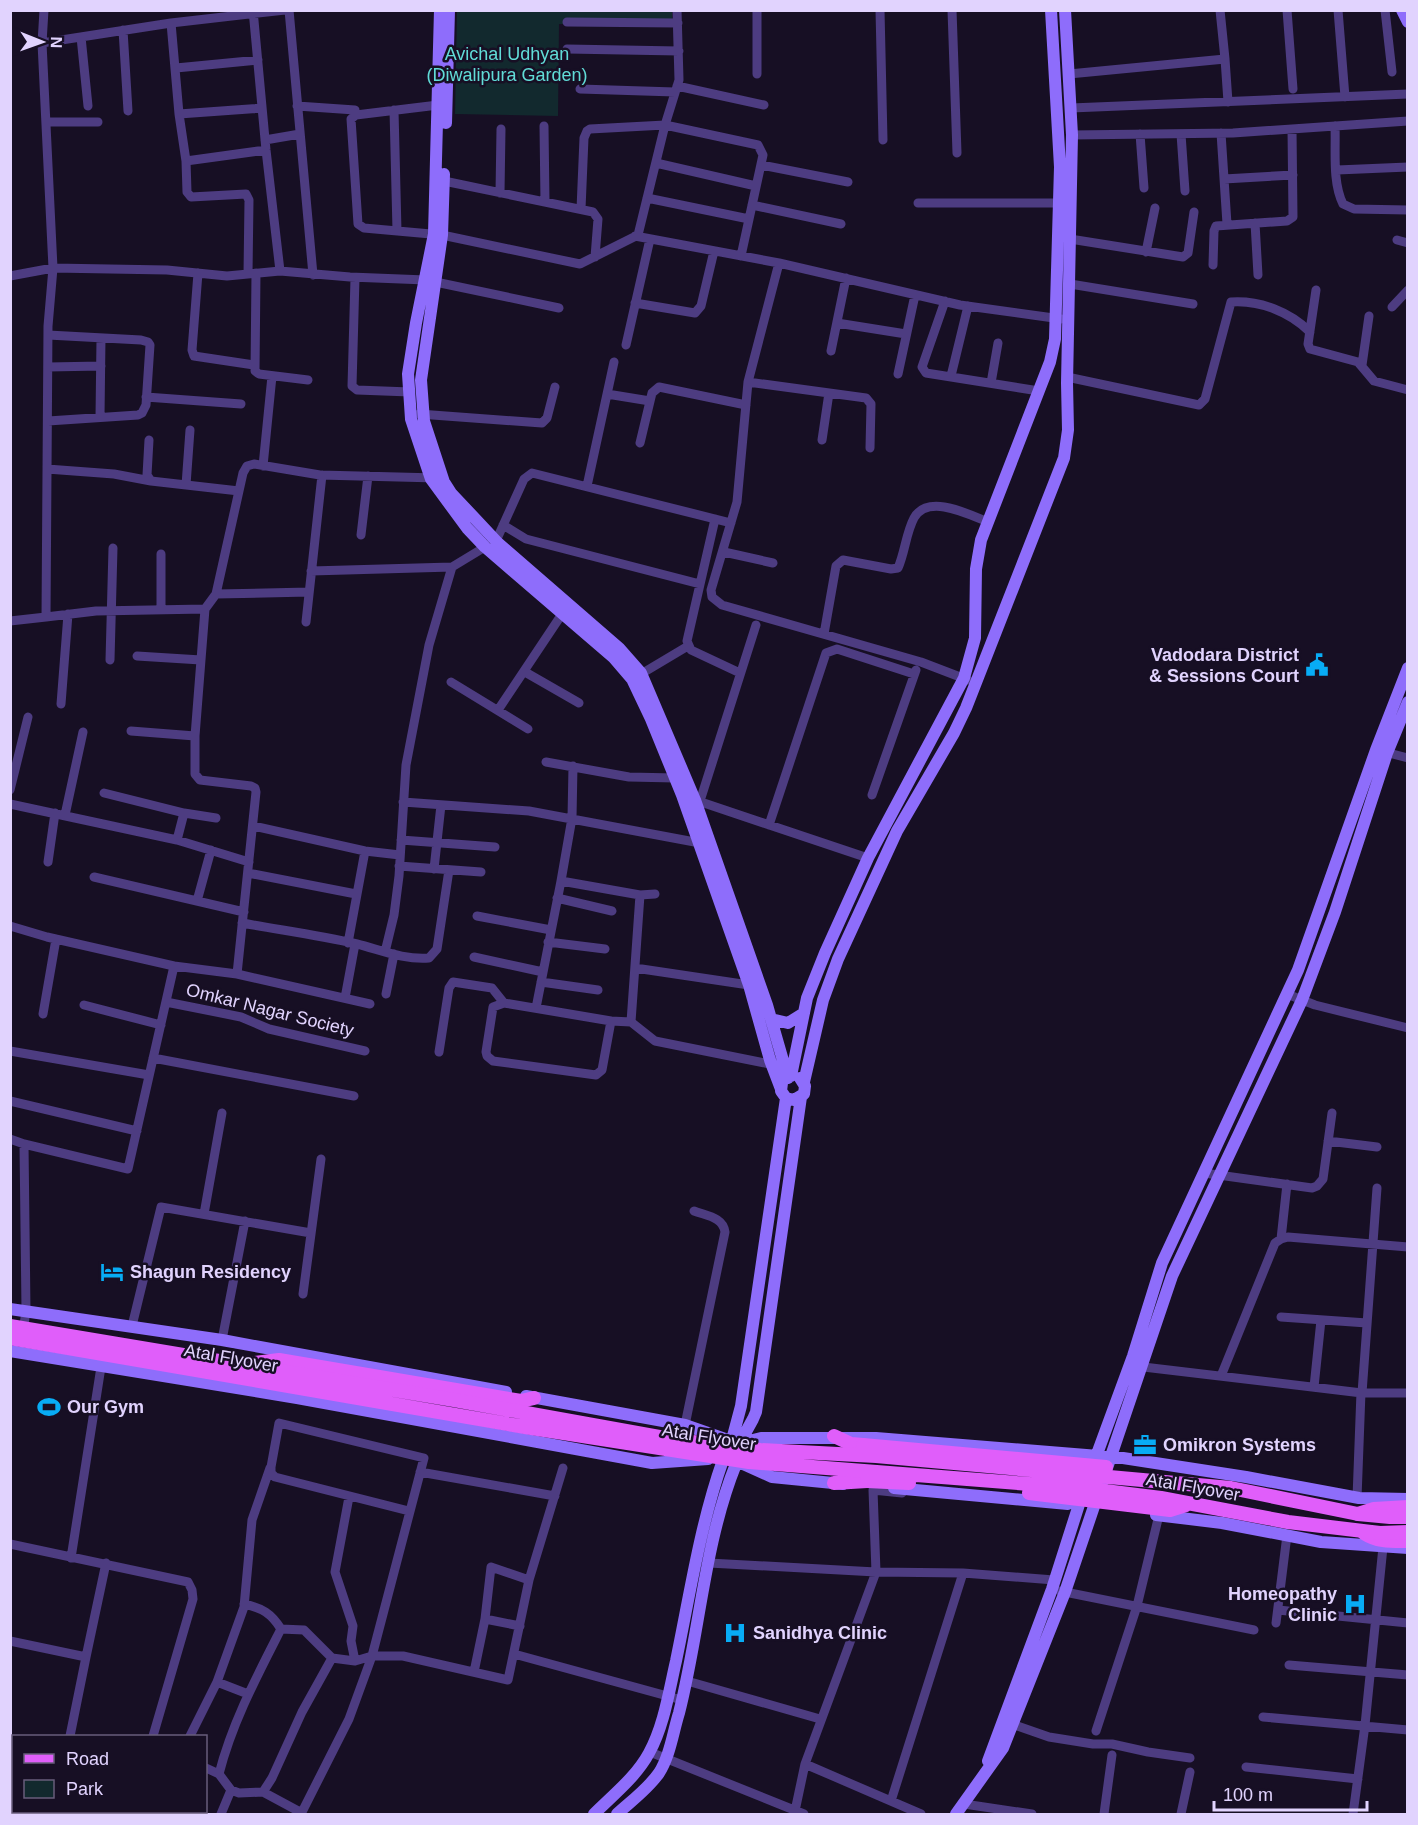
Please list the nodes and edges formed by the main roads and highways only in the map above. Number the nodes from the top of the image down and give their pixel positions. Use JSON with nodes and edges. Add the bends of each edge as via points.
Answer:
{"nodes":[{"id":1,"x":10,"y":1326,"type":"edge"},
{"id":2,"x":10,"y":1338,"type":"edge"},
{"id":3,"x":242,"y":1364,"type":"junction"},
{"id":4,"x":528,"y":1399,"type":"road end"},
{"id":5,"x":834,"y":1437,"type":"road end"},
{"id":6,"x":834,"y":1483,"type":"road end"},
{"id":7,"x":1186,"y":1483,"type":"junction"},
{"id":8,"x":1191,"y":1504,"type":"junction"},
{"id":9,"x":1407,"y":1507,"type":"edge"},
{"id":10,"x":1358,"y":1514,"type":"junction"},
{"id":11,"x":1407,"y":1517,"type":"edge"},
{"id":12,"x":1361,"y":1531,"type":"junction"},
{"id":13,"x":1407,"y":1532,"type":"edge"},
{"id":14,"x":1407,"y":1541,"type":"edge"}],
"edges":[{"from":1,"to":3,"type":"main road","name":"Atal Flyover","bridge":true},
{"from":2,"to":8,"type":"main road","name":"Atal Flyover","bridge":true,"via":[[504,1424],[749,1462],[1081,1488]]},
{"from":3,"to":4,"type":"main road","via":[[279,1360]]},
{"from":3,"to":7,"type":"main road","name":"Atal Flyover","bridge":true,"via":[[695,1443]]},
{"from":5,"to":7,"type":"main road","bridge":true,"via":[[851,1444],[1128,1469],[1176,1476]]},
{"from":6,"to":8,"type":"main road","bridge":true,"via":[[867,1481],[1008,1490],[1170,1510]]},
{"from":7,"to":10,"type":"main road","name":"Atal Flyover","bridge":true,"via":[[1276,1496]]},
{"from":8,"to":12,"type":"main road","name":"Atal Flyover","bridge":true},
{"from":9,"to":10,"type":"main road"},
{"from":10,"to":11,"type":"main road","name":"Atal Flyover","bridge":true},
{"from":12,"to":13,"type":"main road","name":"Atal Flyover","bridge":true},
{"from":12,"to":14,"type":"main road","via":[[1384,1541]]}]}
